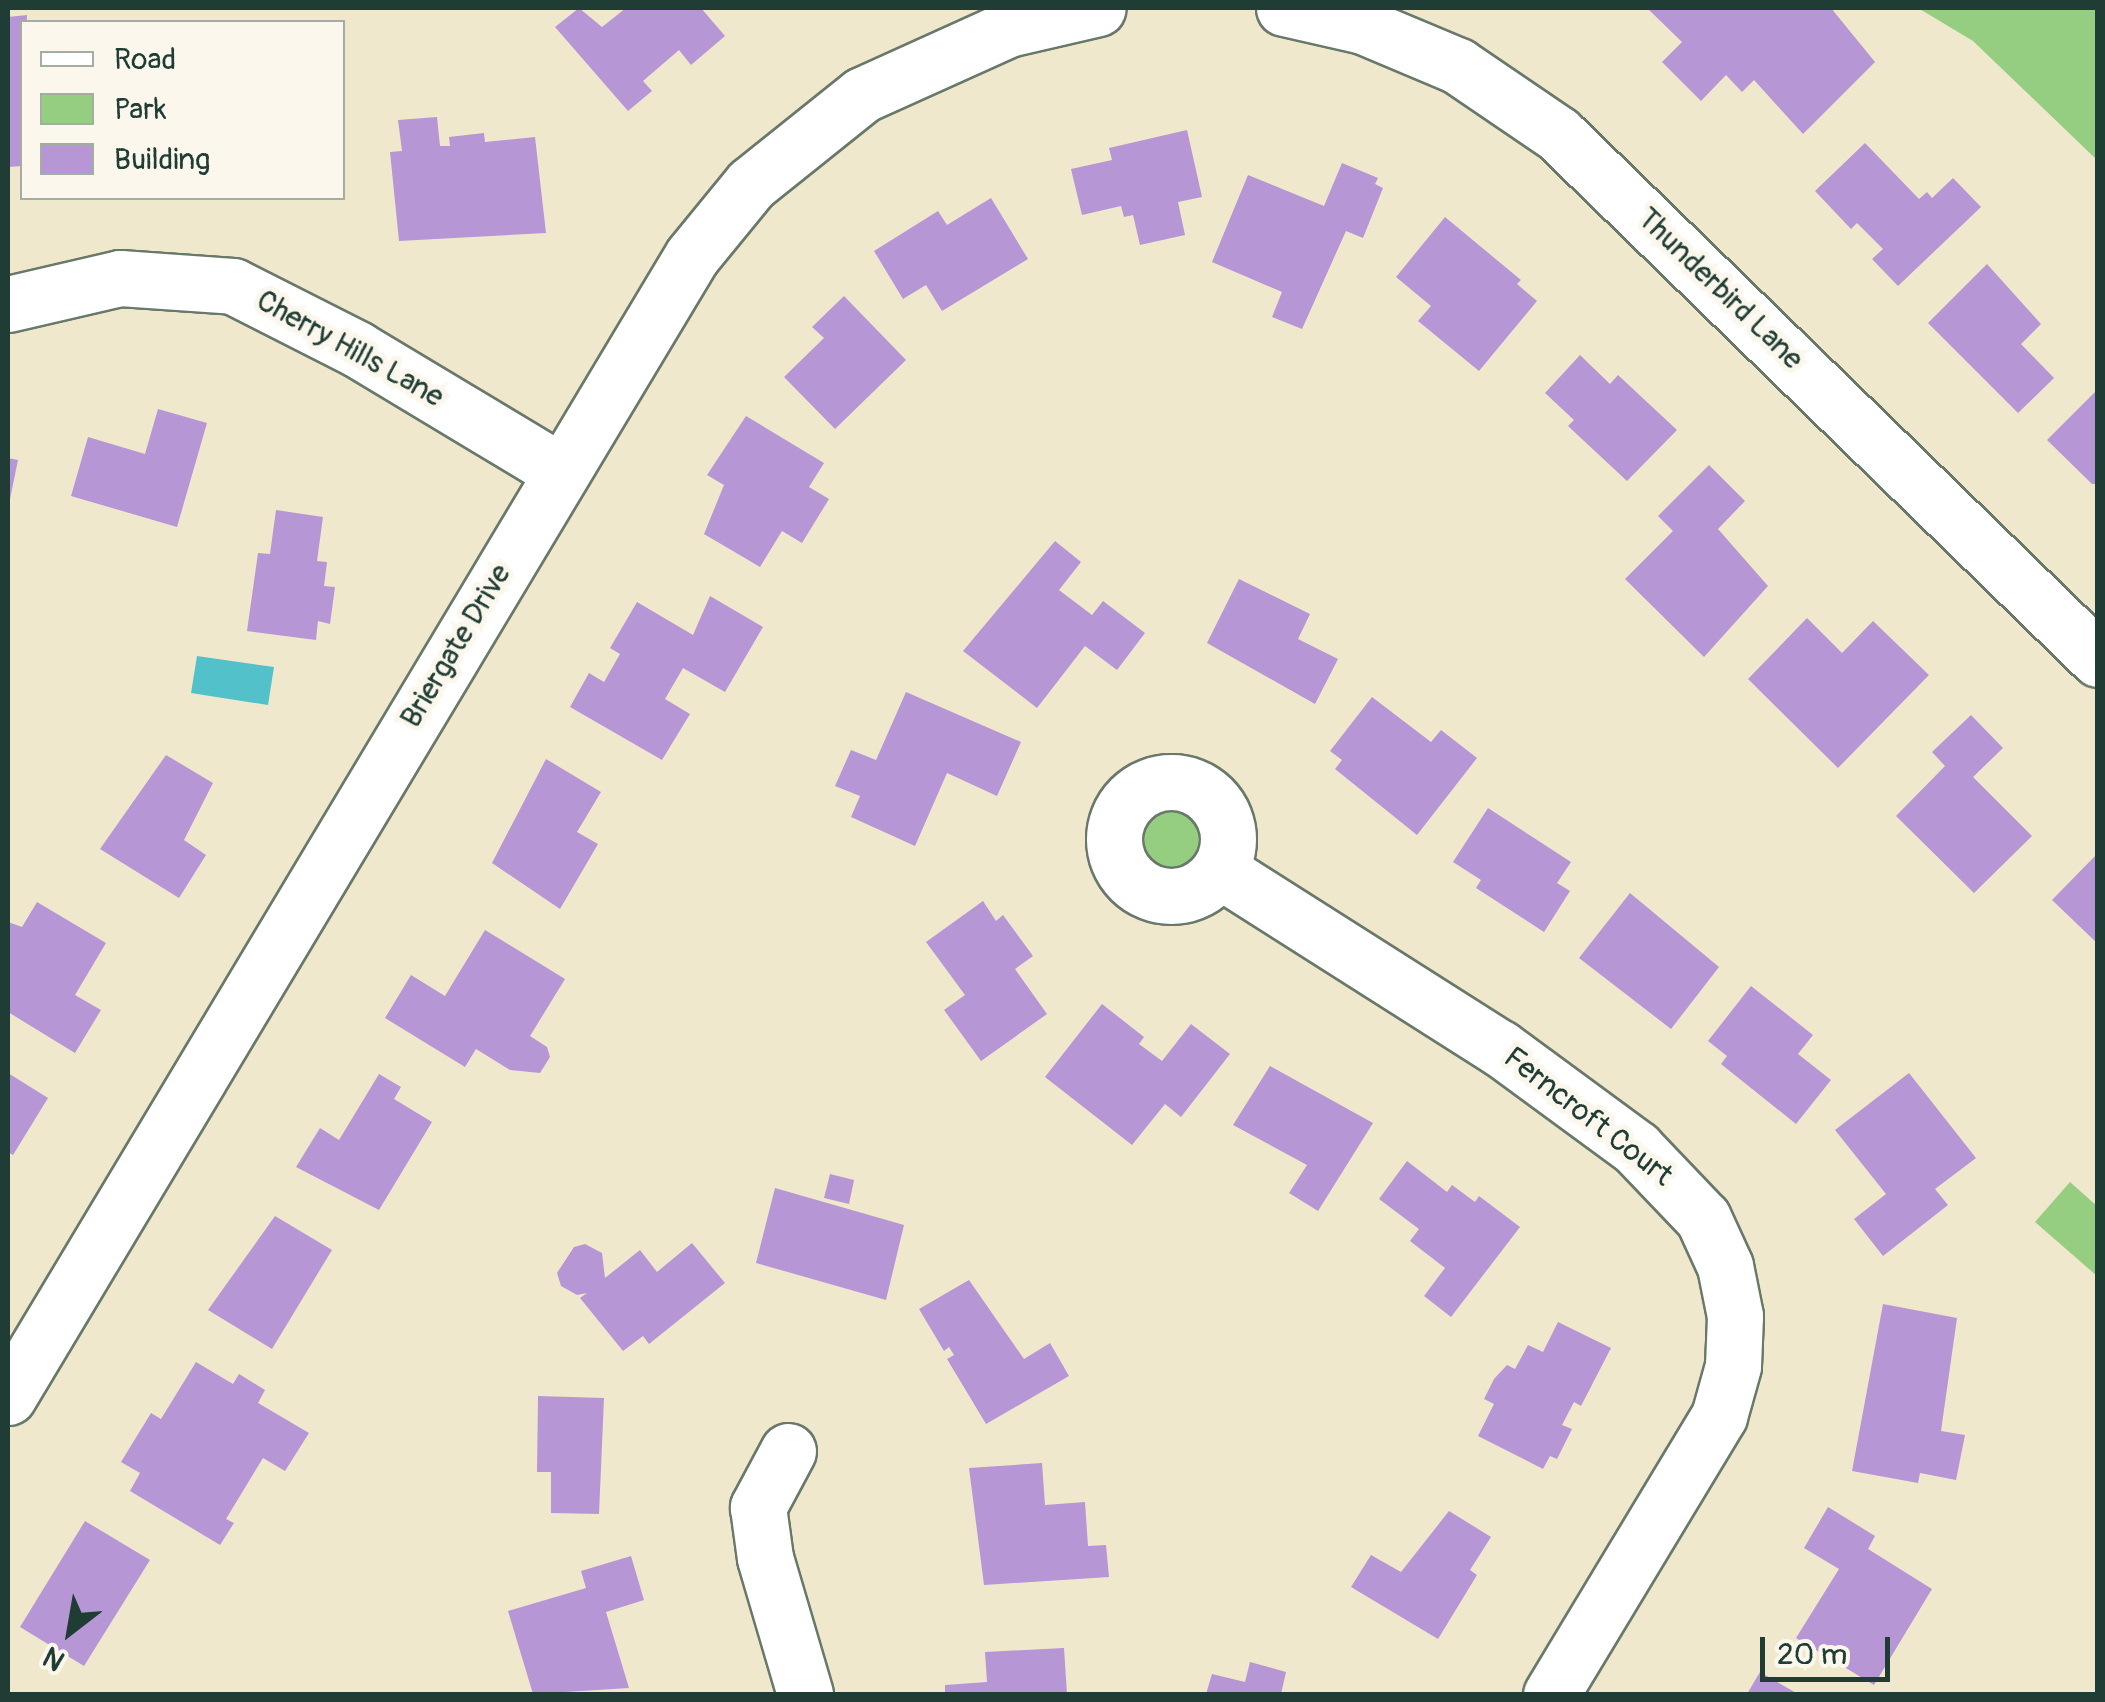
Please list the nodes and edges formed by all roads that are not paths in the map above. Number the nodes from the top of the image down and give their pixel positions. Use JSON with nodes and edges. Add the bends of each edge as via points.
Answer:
{"nodes":[{"id":1,"x":1098,"y":8,"type":"edge"},
{"id":2,"x":1284,"y":8,"type":"edge"},
{"id":3,"x":1006,"y":18,"type":"edge"},
{"id":4,"x":8,"y":304,"type":"edge"},
{"id":5,"x":560,"y":471,"type":"junction"},
{"id":6,"x":2098,"y":659,"type":"edge"},
{"id":7,"x":1219,"y":870,"type":"dead end"},
{"id":8,"x":8,"y":1397,"type":"edge"},
{"id":9,"x":788,"y":1451,"type":"dead end"},
{"id":10,"x":806,"y":1694,"type":"edge"},
{"id":11,"x":1552,"y":1694,"type":"edge"}],
"edges":[{"from":1,"to":3,"type":"street"},
{"from":2,"to":6,"type":"street","name":"Thunderbird Lane","via":[[1362,26],[1458,66],[1558,134]]},
{"from":3,"to":5,"type":"street","name":"Briergate Drive","via":[[862,95],[751,184],[692,256]]},
{"from":4,"to":5,"type":"street","name":"Cherry Hills Lane","via":[[120,278],[233,286],[358,349]]},
{"from":5,"to":8,"type":"street","name":"Briergate Drive"},
{"from":7,"to":11,"type":"street","name":"Ferncroft Court","via":[[1500,1048],[1636,1148],[1703,1218],[1725,1266],[1735,1316],[1732,1366],[1718,1416]]},
{"from":9,"to":10,"type":"street","via":[[758,1507],[764,1558]]}]}
